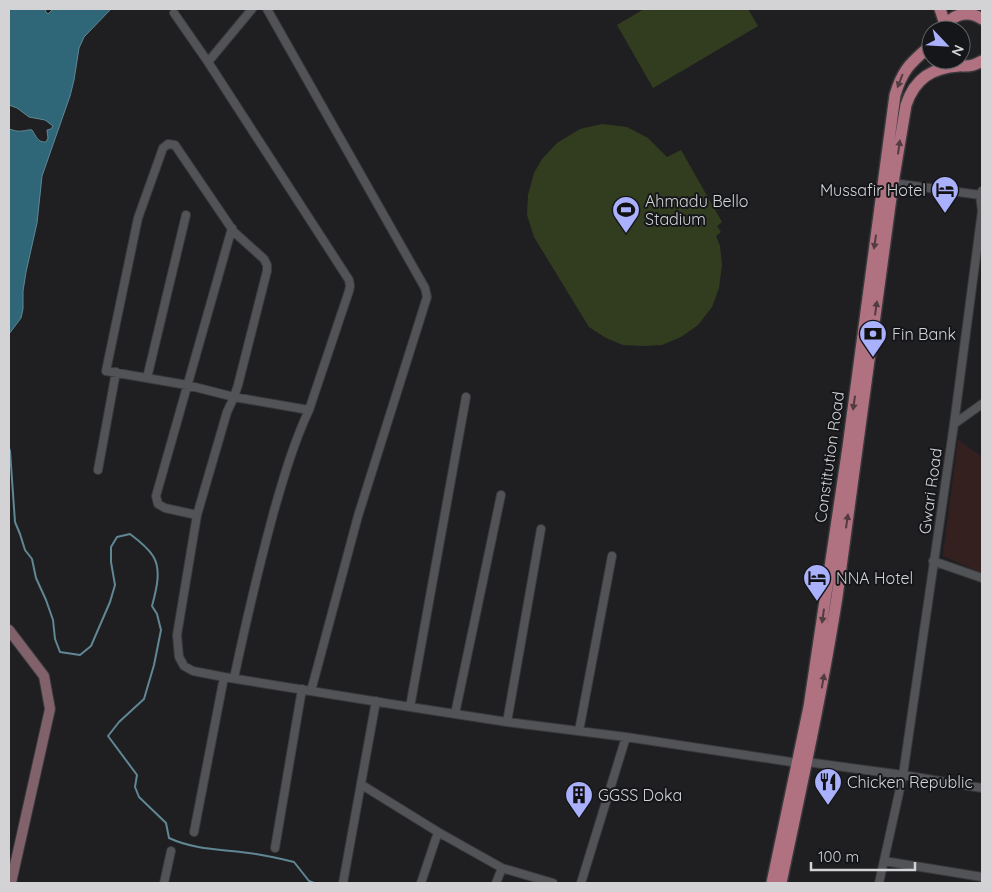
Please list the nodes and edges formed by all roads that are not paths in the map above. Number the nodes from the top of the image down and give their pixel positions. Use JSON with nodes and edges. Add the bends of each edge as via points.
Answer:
{"nodes":[{"id":1,"x":252,"y":9,"type":"edge"},
{"id":2,"x":267,"y":9,"type":"edge"},
{"id":3,"x":174,"y":13,"type":"dead end"},
{"id":4,"x":973,"y":14,"type":"edge"},
{"id":5,"x":949,"y":20,"type":"edge"},
{"id":6,"x":921,"y":54,"type":"edge"},
{"id":7,"x":208,"y":62,"type":"junction"},
{"id":8,"x":940,"y":70,"type":"edge"},
{"id":9,"x":894,"y":183,"type":"junction"},
{"id":10,"x":981,"y":193,"type":"edge"},
{"id":11,"x":982,"y":212,"type":"edge"},
{"id":12,"x":186,"y":215,"type":"dead end"},
{"id":13,"x":232,"y":228,"type":"junction"},
{"id":14,"x":865,"y":352,"type":"junction"},
{"id":15,"x":116,"y":372,"type":"junction"},
{"id":16,"x":147,"y":378,"type":"junction"},
{"id":17,"x":187,"y":386,"type":"junction"},
{"id":18,"x":234,"y":397,"type":"junction"},
{"id":19,"x":466,"y":397,"type":"dead end"},
{"id":20,"x":982,"y":404,"type":"edge"},
{"id":21,"x":309,"y":410,"type":"junction"},
{"id":22,"x":954,"y":424,"type":"junction"},
{"id":23,"x":98,"y":470,"type":"dead end"},
{"id":24,"x":501,"y":495,"type":"dead end"},
{"id":25,"x":197,"y":515,"type":"junction"},
{"id":26,"x":542,"y":529,"type":"dead end"},
{"id":27,"x":612,"y":556,"type":"dead end"},
{"id":28,"x":933,"y":561,"type":"junction"},
{"id":29,"x":982,"y":578,"type":"edge"},
{"id":30,"x":9,"y":630,"type":"edge"},
{"id":31,"x":224,"y":676,"type":"junction"},
{"id":32,"x":234,"y":678,"type":"junction"},
{"id":33,"x":302,"y":689,"type":"junction"},
{"id":34,"x":311,"y":691,"type":"junction"},
{"id":35,"x":376,"y":701,"type":"junction"},
{"id":36,"x":410,"y":707,"type":"junction"},
{"id":37,"x":455,"y":714,"type":"junction"},
{"id":38,"x":507,"y":722,"type":"junction"},
{"id":39,"x":579,"y":731,"type":"junction"},
{"id":40,"x":626,"y":737,"type":"junction"},
{"id":41,"x":802,"y":762,"type":"junction"},
{"id":42,"x":903,"y":775,"type":"junction"},
{"id":43,"x":362,"y":785,"type":"junction"},
{"id":44,"x":982,"y":788,"type":"edge"},
{"id":45,"x":194,"y":832,"type":"dead end"},
{"id":46,"x":438,"y":832,"type":"junction"},
{"id":47,"x":275,"y":848,"type":"dead end"},
{"id":48,"x":170,"y":851,"type":"dead end"},
{"id":49,"x":884,"y":860,"type":"junction"},
{"id":50,"x":502,"y":868,"type":"junction"},
{"id":51,"x":982,"y":877,"type":"edge"},
{"id":52,"x":11,"y":883,"type":"edge"},
{"id":53,"x":164,"y":883,"type":"edge"},
{"id":54,"x":343,"y":883,"type":"edge"},
{"id":55,"x":421,"y":883,"type":"edge"},
{"id":56,"x":496,"y":883,"type":"edge"},
{"id":57,"x":553,"y":883,"type":"edge"},
{"id":58,"x":581,"y":883,"type":"edge"},
{"id":59,"x":772,"y":883,"type":"edge"},
{"id":60,"x":781,"y":883,"type":"edge"},
{"id":61,"x":879,"y":883,"type":"edge"}],
"edges":[{"from":1,"to":7,"type":"street"},
{"from":2,"to":34,"type":"street","via":[[427,297],[358,516]]},
{"from":3,"to":7,"type":"street"},
{"from":4,"to":5,"type":"main road","via":[[957,15]]},
{"from":6,"to":14,"type":"main road","name":"Constitution Road","one_way":true,"via":[[907,67],[895,95]]},
{"from":7,"to":21,"type":"street","via":[[349,280],[349,291]]},
{"from":9,"to":8,"type":"main road","name":"Constitution Road","one_way":true,"via":[[909,94],[921,79]]},
{"from":9,"to":10,"type":"street"},
{"from":14,"to":9,"type":"main road","name":"Constitution Road","one_way":true},
{"from":10,"to":11,"type":"street","name":"Gwari Road"},
{"from":11,"to":22,"type":"street","name":"Gwari Road"},
{"from":12,"to":16,"type":"street"},
{"from":13,"to":15,"type":"street","via":[[175,145],[168,144],[163,148],[138,218],[106,371]]},
{"from":13,"to":17,"type":"street"},
{"from":13,"to":18,"type":"street","via":[[264,259],[268,271]]},
{"from":14,"to":41,"type":"main road","name":"Constitution Road"},
{"from":15,"to":16,"type":"street"},
{"from":15,"to":23,"type":"street"},
{"from":16,"to":17,"type":"street"},
{"from":17,"to":18,"type":"street"},
{"from":17,"to":25,"type":"street","via":[[156,496],[158,504],[165,508]]},
{"from":18,"to":21,"type":"street"},
{"from":18,"to":25,"type":"street"},
{"from":19,"to":36,"type":"street"},
{"from":20,"to":22,"type":"street"},
{"from":21,"to":32,"type":"street","via":[[289,459],[275,507]]},
{"from":22,"to":28,"type":"street","name":"Gwari Road"},
{"from":24,"to":37,"type":"street"},
{"from":25,"to":31,"type":"street","via":[[177,635],[179,657],[184,666],[193,671]]},
{"from":26,"to":38,"type":"street"},
{"from":27,"to":39,"type":"street"},
{"from":28,"to":29,"type":"street"},
{"from":28,"to":42,"type":"street","name":"Gwari Road"},
{"from":30,"to":52,"type":"street","via":[[44,676],[50,708]]},
{"from":31,"to":32,"type":"street"},
{"from":31,"to":45,"type":"street"},
{"from":32,"to":33,"type":"street"},
{"from":33,"to":34,"type":"street"},
{"from":33,"to":47,"type":"street"},
{"from":34,"to":35,"type":"street"},
{"from":35,"to":36,"type":"street"},
{"from":35,"to":43,"type":"street"},
{"from":36,"to":37,"type":"street"},
{"from":37,"to":38,"type":"street"},
{"from":38,"to":39,"type":"street"},
{"from":39,"to":40,"type":"street"},
{"from":40,"to":41,"type":"street"},
{"from":40,"to":58,"type":"street"},
{"from":41,"to":42,"type":"street"},
{"from":41,"to":59,"type":"main road","name":"Constitution Road"},
{"from":41,"to":60,"type":"main road","name":"Constitution Road"},
{"from":42,"to":44,"type":"street"},
{"from":42,"to":49,"type":"street","name":"Gwari Road"},
{"from":43,"to":46,"type":"street"},
{"from":43,"to":54,"type":"street"},
{"from":46,"to":50,"type":"street"},
{"from":46,"to":55,"type":"street"},
{"from":48,"to":53,"type":"street"},
{"from":49,"to":51,"type":"street"},
{"from":49,"to":61,"type":"street","name":"Gwari Road"},
{"from":50,"to":56,"type":"street"},
{"from":50,"to":57,"type":"street"}]}
